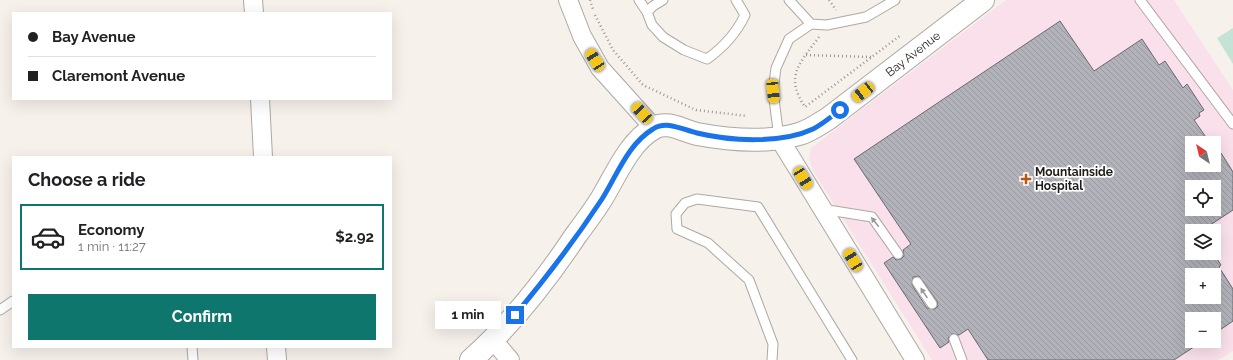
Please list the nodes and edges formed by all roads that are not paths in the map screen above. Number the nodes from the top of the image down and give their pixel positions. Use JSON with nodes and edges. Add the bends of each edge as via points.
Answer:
{"nodes":[{"id":1,"x":253,"y":0,"type":"edge"},
{"id":2,"x":568,"y":0,"type":"edge"},
{"id":3,"x":639,"y":0,"type":"edge"},
{"id":4,"x":663,"y":0,"type":"edge"},
{"id":5,"x":736,"y":0,"type":"edge"},
{"id":6,"x":789,"y":0,"type":"edge"},
{"id":7,"x":878,"y":0,"type":"edge"},
{"id":8,"x":895,"y":0,"type":"edge"},
{"id":9,"x":983,"y":0,"type":"edge"},
{"id":10,"x":1140,"y":0,"type":"edge"},
{"id":11,"x":884,"y":8,"type":"junction"},
{"id":12,"x":254,"y":12,"type":"edge"},
{"id":13,"x":648,"y":12,"type":"junction"},
{"id":14,"x":811,"y":24,"type":"junction"},
{"id":15,"x":260,"y":100,"type":"edge"},
{"id":16,"x":1233,"y":124,"type":"edge"},
{"id":17,"x":654,"y":128,"type":"junction"},
{"id":18,"x":779,"y":138,"type":"junction"},
{"id":19,"x":263,"y":156,"type":"edge"},
{"id":20,"x":822,"y":209,"type":"junction"},
{"id":21,"x":898,"y":254,"type":"dead end"},
{"id":22,"x":917,"y":282,"type":"dead end"},
{"id":23,"x":12,"y":302,"type":"edge"},
{"id":24,"x":932,"y":304,"type":"dead end"},
{"id":25,"x":0,"y":310,"type":"edge"},
{"id":26,"x":954,"y":339,"type":"dead end"},
{"id":27,"x":493,"y":340,"type":"junction"},
{"id":28,"x":192,"y":348,"type":"edge"},
{"id":29,"x":276,"y":348,"type":"edge"},
{"id":30,"x":193,"y":360,"type":"edge"},
{"id":31,"x":277,"y":360,"type":"edge"},
{"id":32,"x":471,"y":360,"type":"edge"},
{"id":33,"x":510,"y":360,"type":"edge"},
{"id":34,"x":772,"y":360,"type":"edge"},
{"id":35,"x":852,"y":360,"type":"edge"},
{"id":36,"x":915,"y":360,"type":"edge"},
{"id":37,"x":962,"y":360,"type":"edge"}],
"edges":[{"from":1,"to":12,"type":"street"},
{"from":2,"to":17,"type":"street","via":[[582,36],[600,68]]},
{"from":3,"to":13,"type":"lane"},
{"from":4,"to":13,"type":"lane"},
{"from":5,"to":13,"type":"lane","via":[[745,15],[742,22],[729,41],[707,59],[684,50],[663,37],[652,25]]},
{"from":6,"to":14,"type":"lane"},
{"from":7,"to":11,"type":"lane"},
{"from":8,"to":11,"type":"lane"},
{"from":9,"to":18,"type":"street","name":"Bay Avenue","via":[[829,118],[800,134]]},
{"from":10,"to":16,"type":"lane"},
{"from":11,"to":14,"type":"lane","via":[[866,17],[827,25]]},
{"from":14,"to":18,"type":"lane","via":[[789,39],[776,68],[773,91]]},
{"from":15,"to":19,"type":"street"},
{"from":17,"to":18,"type":"street","name":"Bay Avenue","via":[[663,125],[712,136]]},
{"from":17,"to":27,"type":"street","via":[[630,152],[559,260]]},
{"from":18,"to":20,"type":"street"},
{"from":21,"to":20,"type":"lane","one_way":true,"via":[[872,217]]},
{"from":20,"to":36,"type":"street"},
{"from":24,"to":22,"type":"lane","one_way":true},
{"from":23,"to":25,"type":"lane"},
{"from":26,"to":37,"type":"lane"},
{"from":27,"to":32,"type":"street"},
{"from":27,"to":33,"type":"street"},
{"from":28,"to":30,"type":"lane"},
{"from":29,"to":31,"type":"street"},
{"from":34,"to":35,"type":"lane","via":[[773,344],[749,280],[708,243],[677,229],[676,214],[685,203],[697,199],[758,207]]}]}
